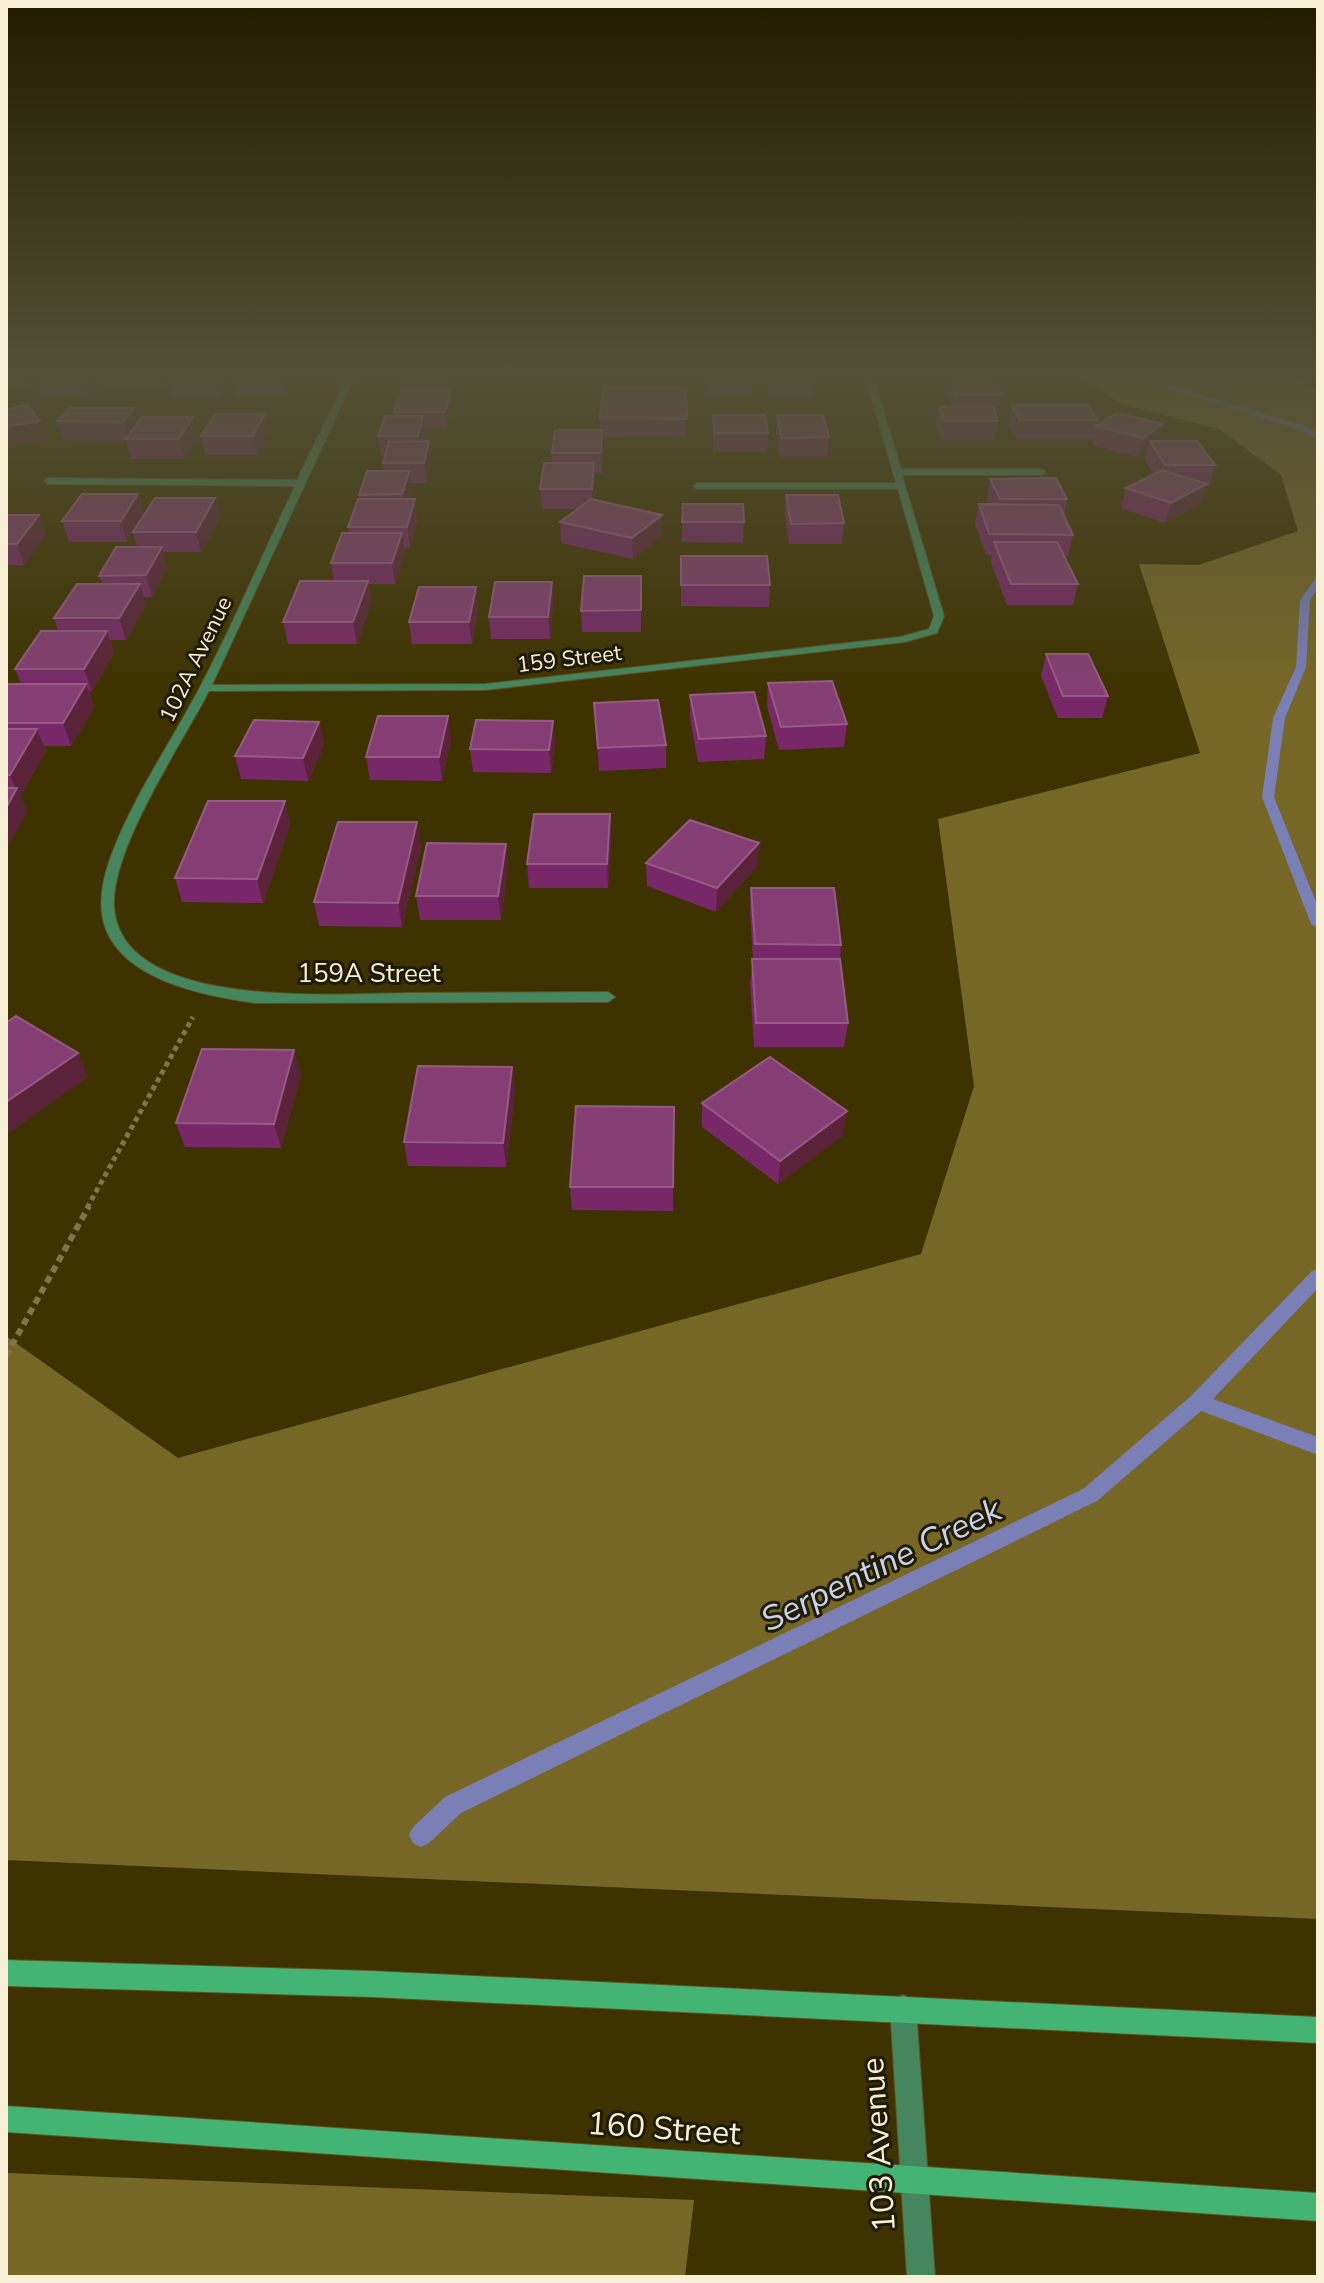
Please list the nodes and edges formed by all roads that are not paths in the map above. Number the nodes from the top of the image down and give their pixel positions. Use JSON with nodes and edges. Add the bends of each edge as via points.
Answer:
{"nodes":[{"id":1,"x":300,"y":479,"type":"edge"},
{"id":2,"x":899,"y":479,"type":"edge"},
{"id":3,"x":48,"y":481,"type":"dead end"},
{"id":4,"x":298,"y":483,"type":"junction"},
{"id":5,"x":697,"y":486,"type":"dead end"},
{"id":6,"x":901,"y":486,"type":"junction"},
{"id":7,"x":206,"y":688,"type":"junction"},
{"id":8,"x":139,"y":960,"type":"joint"},
{"id":9,"x":608,"y":997,"type":"dead end"},
{"id":10,"x":6,"y":1973,"type":"edge"},
{"id":11,"x":903,"y":2008,"type":"junction"},
{"id":12,"x":1318,"y":2030,"type":"edge"},
{"id":13,"x":6,"y":2119,"type":"edge"},
{"id":14,"x":913,"y":2180,"type":"junction"},
{"id":15,"x":1318,"y":2207,"type":"edge"},
{"id":16,"x":921,"y":2277,"type":"edge"}],
"edges":[{"from":1,"to":4,"type":"street","name":"102A Avenue"},
{"from":2,"to":6,"type":"street"},
{"from":3,"to":4,"type":"street"},
{"from":4,"to":7,"type":"street","name":"102A Avenue"},
{"from":5,"to":6,"type":"street"},
{"from":6,"to":7,"type":"street","name":"159 Street","via":[[939,616],[933,631],[901,640],[485,687]]},
{"from":7,"to":8,"type":"street","name":"102A Avenue","via":[[119,849],[109,879],[106,909],[118,936]]},
{"from":8,"to":9,"type":"street","name":"159A Street","via":[[163,976],[206,992],[255,998]]},
{"from":10,"to":11,"type":"main road"},
{"from":11,"to":12,"type":"main road"},
{"from":11,"to":14,"type":"street","name":"103 Avenue"},
{"from":13,"to":14,"type":"main road","name":"160 Street"},
{"from":14,"to":15,"type":"main road","name":"160 Street"},
{"from":14,"to":16,"type":"street","name":"103 Avenue"}]}
